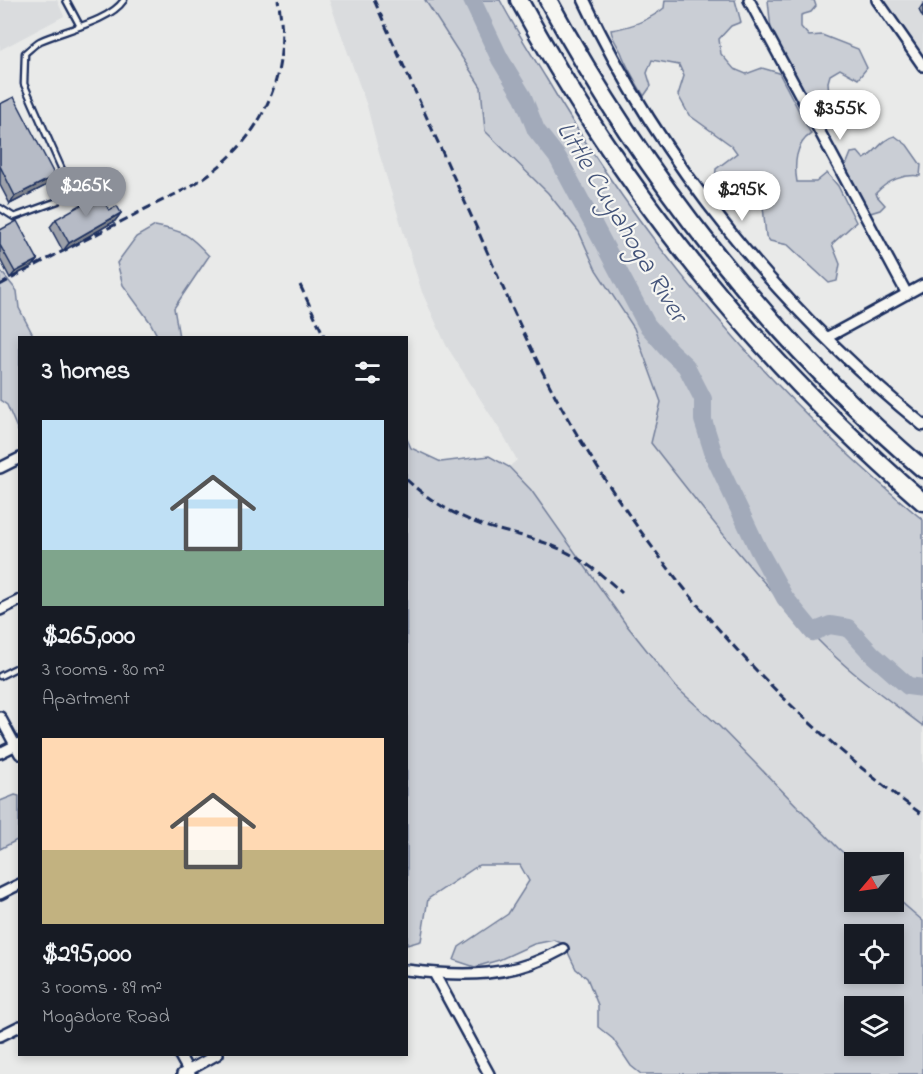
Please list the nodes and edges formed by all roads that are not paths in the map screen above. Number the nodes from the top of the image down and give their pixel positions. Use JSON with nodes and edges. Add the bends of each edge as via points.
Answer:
{"nodes":[{"id":1,"x":66,"y":0,"type":"edge"},
{"id":2,"x":124,"y":0,"type":"edge"},
{"id":3,"x":519,"y":0,"type":"edge"},
{"id":4,"x":548,"y":0,"type":"edge"},
{"id":5,"x":584,"y":0,"type":"edge"},
{"id":6,"x":749,"y":0,"type":"edge"},
{"id":7,"x":877,"y":0,"type":"edge"},
{"id":8,"x":80,"y":26,"type":"junction"},
{"id":9,"x":923,"y":66,"type":"edge"},
{"id":10,"x":0,"y":208,"type":"edge"},
{"id":11,"x":923,"y":285,"type":"edge"},
{"id":12,"x":907,"y":294,"type":"junction"},
{"id":13,"x":826,"y":338,"type":"junction"},
{"id":14,"x":923,"y":425,"type":"edge"},
{"id":15,"x":18,"y":459,"type":"edge"},
{"id":16,"x":0,"y":468,"type":"edge"},
{"id":17,"x":923,"y":469,"type":"edge"},
{"id":18,"x":923,"y":501,"type":"edge"},
{"id":19,"x":18,"y":601,"type":"edge"},
{"id":20,"x":0,"y":610,"type":"edge"},
{"id":21,"x":18,"y":667,"type":"edge"},
{"id":22,"x":0,"y":676,"type":"edge"},
{"id":23,"x":0,"y":717,"type":"edge"},
{"id":24,"x":18,"y":747,"type":"edge"},
{"id":25,"x":0,"y":753,"type":"edge"},
{"id":26,"x":18,"y":885,"type":"edge"},
{"id":27,"x":0,"y":894,"type":"edge"},
{"id":28,"x":563,"y":949,"type":"dead end"},
{"id":29,"x":408,"y":970,"type":"edge"},
{"id":30,"x":434,"y":974,"type":"junction"},
{"id":31,"x":18,"y":1027,"type":"edge"},
{"id":32,"x":0,"y":1036,"type":"edge"},
{"id":33,"x":180,"y":1056,"type":"edge"},
{"id":34,"x":215,"y":1056,"type":"edge"},
{"id":35,"x":187,"y":1073,"type":"edge"},
{"id":36,"x":489,"y":1074,"type":"edge"}],
"edges":[{"from":1,"to":8,"type":"lane"},
{"from":2,"to":8,"type":"lane","via":[[98,19]]},
{"from":3,"to":18,"type":"highway","via":[[588,118],[695,268],[806,393]]},
{"from":4,"to":17,"type":"highway","via":[[631,137],[731,272],[804,354]]},
{"from":5,"to":13,"type":"street","via":[[631,92],[683,169],[743,246]]},
{"from":6,"to":12,"type":"street"},
{"from":7,"to":9,"type":"street"},
{"from":8,"to":10,"type":"lane","via":[[38,42],[25,53],[24,84],[67,181],[58,201],[14,217]]},
{"from":11,"to":12,"type":"street"},
{"from":12,"to":13,"type":"street"},
{"from":13,"to":14,"type":"street"},
{"from":15,"to":16,"type":"street"},
{"from":19,"to":20,"type":"street"},
{"from":21,"to":22,"type":"lane"},
{"from":23,"to":24,"type":"street"},
{"from":24,"to":25,"type":"street"},
{"from":26,"to":27,"type":"street"},
{"from":28,"to":30,"type":"street","via":[[510,970]]},
{"from":29,"to":30,"type":"street"},
{"from":30,"to":36,"type":"street"},
{"from":31,"to":32,"type":"street"},
{"from":33,"to":35,"type":"street"},
{"from":34,"to":35,"type":"street"}]}
